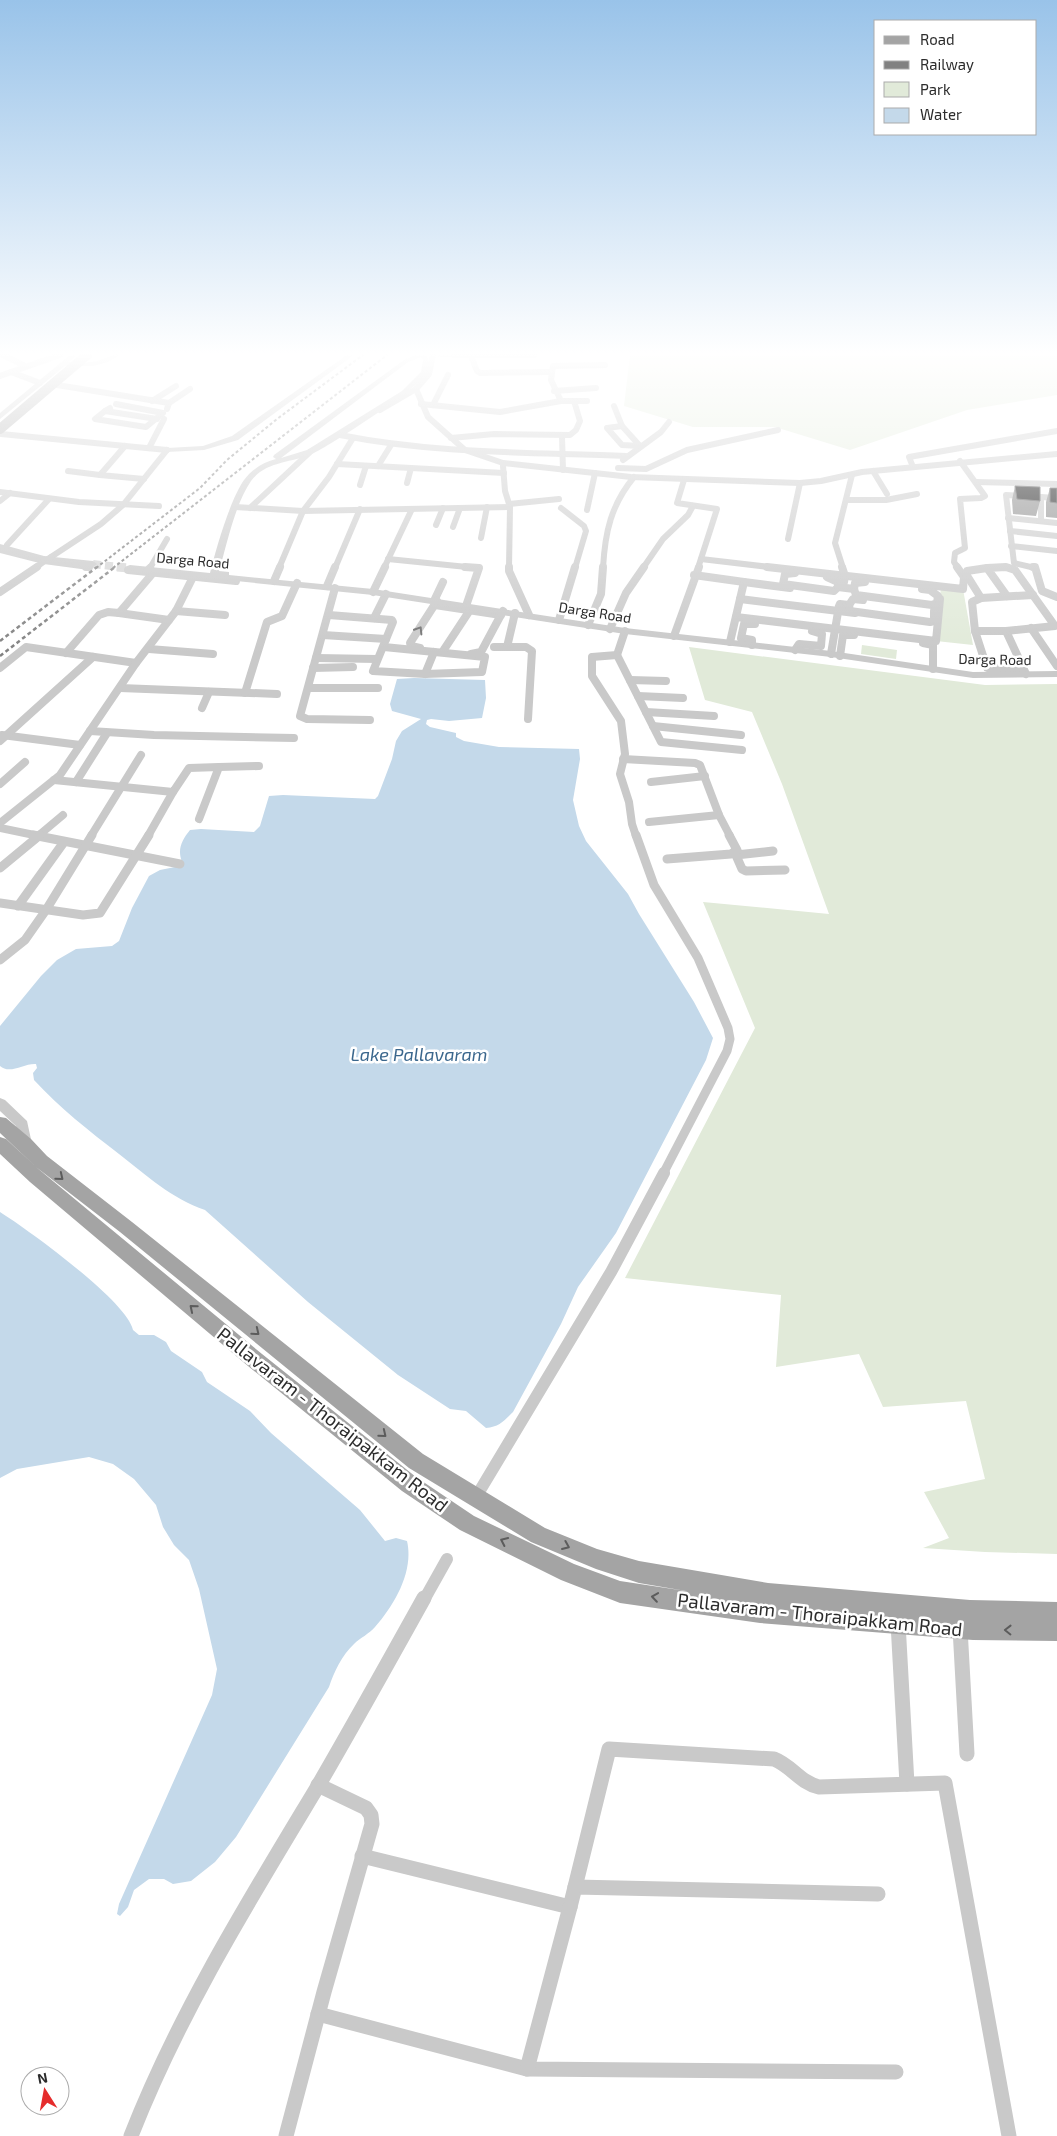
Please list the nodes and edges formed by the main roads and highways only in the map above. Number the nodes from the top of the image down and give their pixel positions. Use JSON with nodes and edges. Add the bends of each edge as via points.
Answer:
{"nodes":[{"id":1,"x":0,"y":1123,"type":"edge"},
{"id":2,"x":9,"y":1148,"type":"edge"},
{"id":3,"x":1057,"y":1613,"type":"edge"},
{"id":4,"x":1057,"y":1630,"type":"edge"}],
"edges":[{"from":1,"to":2,"type":"main road"},
{"from":2,"to":3,"type":"main road","name":"Pallavaram - Thoraipakkam Road","one_way":true,"via":[[41,1161],[416,1461],[538,1535],[596,1559],[639,1572],[768,1594],[970,1611]]},
{"from":4,"to":2,"type":"main road","name":"Pallavaram - Thoraipakkam Road","one_way":true,"via":[[960,1628],[760,1612],[620,1592],[569,1573],[467,1523],[409,1484],[36,1177]]}]}
